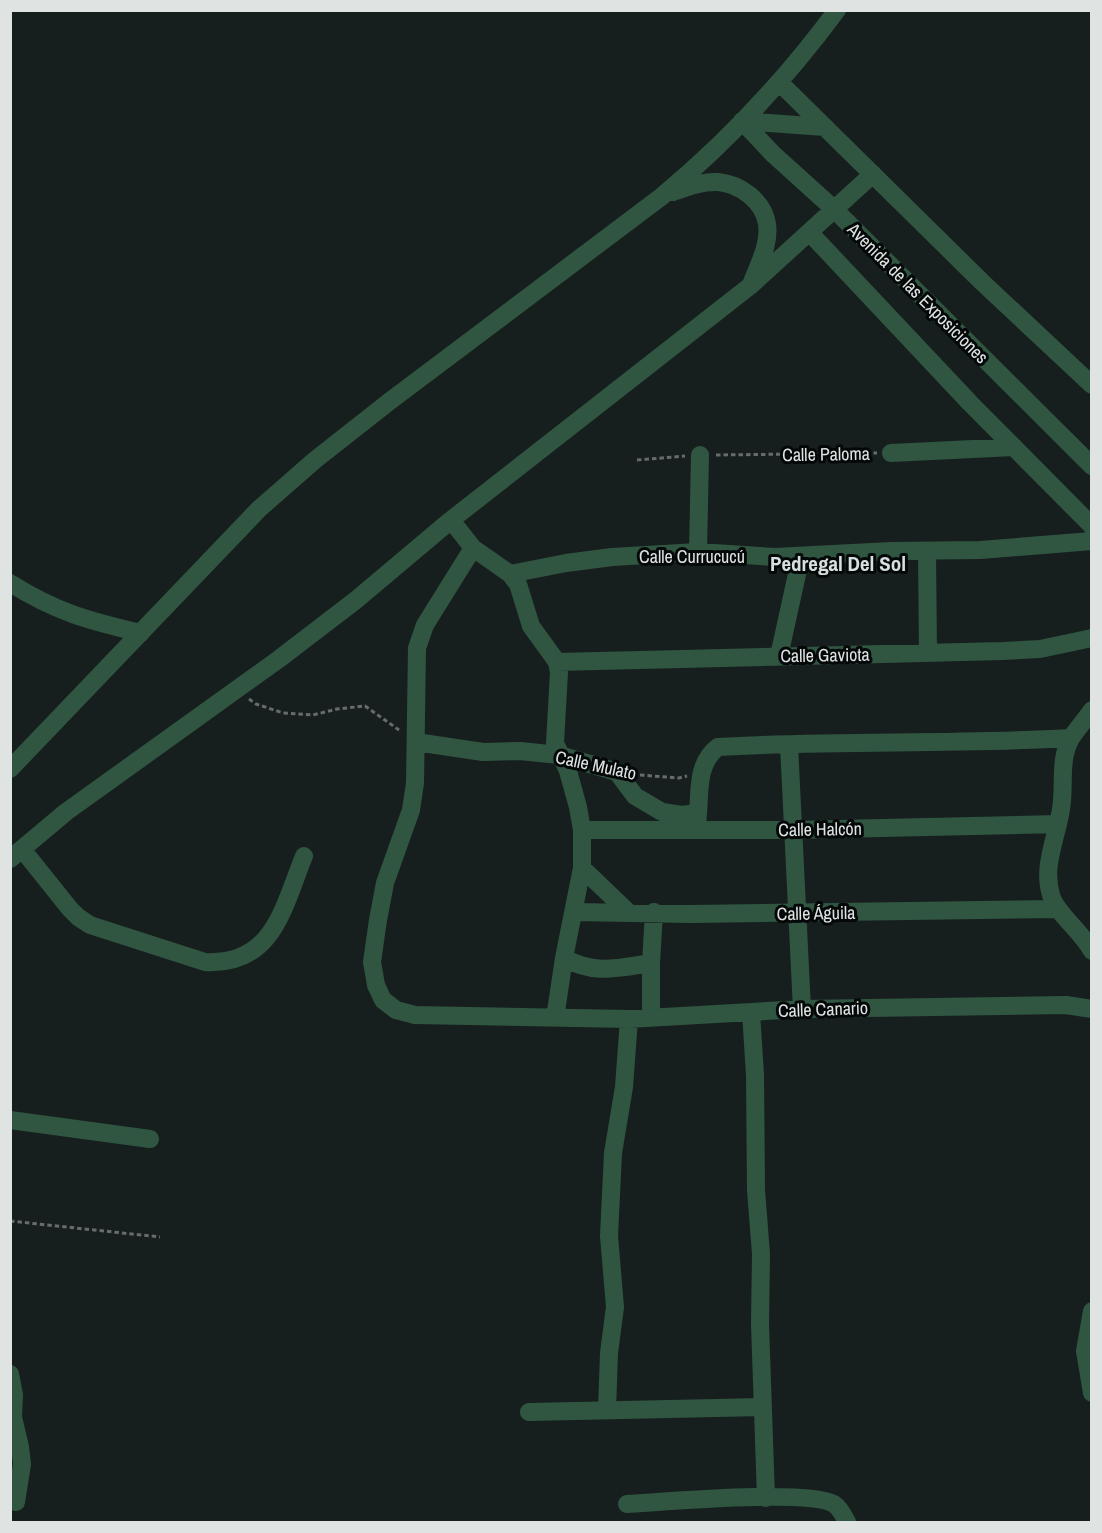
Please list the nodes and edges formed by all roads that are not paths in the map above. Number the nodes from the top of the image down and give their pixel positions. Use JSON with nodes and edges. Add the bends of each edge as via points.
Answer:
{"nodes":[{"id":1,"x":837,"y":10,"type":"edge"},
{"id":2,"x":779,"y":82,"type":"junction"},
{"id":3,"x":742,"y":121,"type":"junction"},
{"id":4,"x":825,"y":127,"type":"junction"},
{"id":5,"x":873,"y":174,"type":"junction"},
{"id":6,"x":661,"y":197,"type":"junction"},
{"id":7,"x":835,"y":210,"type":"junction"},
{"id":8,"x":810,"y":233,"type":"junction"},
{"id":9,"x":750,"y":286,"type":"junction"},
{"id":10,"x":1092,"y":385,"type":"edge"},
{"id":11,"x":1014,"y":447,"type":"junction"},
{"id":12,"x":891,"y":453,"type":"road end"},
{"id":13,"x":700,"y":455,"type":"road end"},
{"id":14,"x":1092,"y":466,"type":"edge"},
{"id":15,"x":451,"y":520,"type":"junction"},
{"id":16,"x":1092,"y":526,"type":"edge"},
{"id":17,"x":1092,"y":541,"type":"edge"},
{"id":18,"x":473,"y":548,"type":"junction"},
{"id":19,"x":698,"y":552,"type":"junction"},
{"id":20,"x":927,"y":552,"type":"junction"},
{"id":21,"x":801,"y":556,"type":"junction"},
{"id":22,"x":510,"y":574,"type":"junction"},
{"id":23,"x":10,"y":583,"type":"edge"},
{"id":24,"x":141,"y":633,"type":"junction"},
{"id":25,"x":1092,"y":638,"type":"edge"},
{"id":26,"x":928,"y":653,"type":"junction"},
{"id":27,"x":779,"y":656,"type":"junction"},
{"id":28,"x":556,"y":662,"type":"junction"},
{"id":29,"x":1092,"y":710,"type":"edge"},
{"id":30,"x":1070,"y":738,"type":"junction"},
{"id":31,"x":416,"y":742,"type":"junction"},
{"id":32,"x":789,"y":745,"type":"junction"},
{"id":33,"x":559,"y":755,"type":"junction"},
{"id":34,"x":10,"y":769,"type":"edge"},
{"id":35,"x":697,"y":822,"type":"junction"},
{"id":36,"x":1058,"y":824,"type":"junction"},
{"id":37,"x":582,"y":830,"type":"junction"},
{"id":38,"x":792,"y":830,"type":"junction"},
{"id":39,"x":16,"y":854,"type":"edge"},
{"id":40,"x":304,"y":856,"type":"dead end"},
{"id":41,"x":582,"y":868,"type":"junction"},
{"id":42,"x":1058,"y":909,"type":"junction"},
{"id":43,"x":574,"y":912,"type":"junction"},
{"id":44,"x":628,"y":912,"type":"junction"},
{"id":45,"x":654,"y":912,"type":"junction"},
{"id":46,"x":796,"y":913,"type":"junction"},
{"id":47,"x":1092,"y":951,"type":"edge"},
{"id":48,"x":564,"y":958,"type":"junction"},
{"id":49,"x":651,"y":963,"type":"junction"},
{"id":50,"x":802,"y":1009,"type":"junction"},
{"id":51,"x":1092,"y":1009,"type":"edge"},
{"id":52,"x":751,"y":1012,"type":"junction"},
{"id":53,"x":555,"y":1017,"type":"junction"},
{"id":54,"x":651,"y":1018,"type":"junction"},
{"id":55,"x":629,"y":1019,"type":"junction"},
{"id":56,"x":10,"y":1120,"type":"edge"},
{"id":57,"x":150,"y":1139,"type":"dead end"},
{"id":58,"x":1092,"y":1311,"type":"edge"},
{"id":59,"x":1088,"y":1351,"type":"edge"},
{"id":60,"x":10,"y":1374,"type":"edge"},
{"id":61,"x":1092,"y":1393,"type":"edge"},
{"id":62,"x":763,"y":1407,"type":"junction"},
{"id":63,"x":607,"y":1410,"type":"junction"},
{"id":64,"x":530,"y":1412,"type":"dead end"},
{"id":65,"x":766,"y":1498,"type":"junction"},
{"id":66,"x":16,"y":1502,"type":"dead end"},
{"id":67,"x":627,"y":1504,"type":"dead end"},
{"id":68,"x":847,"y":1522,"type":"edge"}],
"edges":[{"from":1,"to":2,"type":"street"},
{"from":2,"to":3,"type":"street"},
{"from":2,"to":4,"type":"street"},
{"from":3,"to":4,"type":"street"},
{"from":3,"to":6,"type":"street"},
{"from":3,"to":7,"type":"street","name":"Avenida de las Exposiciones"},
{"from":4,"to":5,"type":"street"},
{"from":5,"to":7,"type":"street"},
{"from":5,"to":10,"type":"street"},
{"from":6,"to":9,"type":"street","via":[[717,182],[732,185],[756,200],[768,225]]},
{"from":6,"to":24,"type":"street","via":[[285,485]]},
{"from":7,"to":8,"type":"street"},
{"from":7,"to":14,"type":"street","name":"Avenida de las Exposiciones"},
{"from":8,"to":9,"type":"street"},
{"from":8,"to":11,"type":"street"},
{"from":9,"to":15,"type":"street"},
{"from":11,"to":12,"type":"street","name":"Calle Paloma"},
{"from":11,"to":16,"type":"street"},
{"from":13,"to":19,"type":"street"},
{"from":15,"to":18,"type":"street"},
{"from":15,"to":39,"type":"street","via":[[356,600],[66,812]]},
{"from":17,"to":20,"type":"street","name":"Calle Currucucú"},
{"from":18,"to":22,"type":"street"},
{"from":18,"to":31,"type":"street","name":"Calle Canario","via":[[425,624],[417,648]]},
{"from":19,"to":21,"type":"street","name":"Calle Currucucú"},
{"from":19,"to":22,"type":"street","name":"Calle Currucucú","via":[[612,557]]},
{"from":20,"to":21,"type":"street","name":"Calle Currucucú"},
{"from":20,"to":26,"type":"street"},
{"from":21,"to":27,"type":"street"},
{"from":22,"to":28,"type":"street","via":[[518,584],[531,626]]},
{"from":23,"to":24,"type":"street","via":[[69,614]]},
{"from":24,"to":34,"type":"street"},
{"from":25,"to":26,"type":"street","name":"Calle Gaviota","via":[[1040,649]]},
{"from":26,"to":27,"type":"street","name":"Calle Gaviota"},
{"from":27,"to":28,"type":"street","name":"Calle Gaviota"},
{"from":28,"to":33,"type":"street","via":[[559,690],[555,743]]},
{"from":29,"to":30,"type":"street"},
{"from":30,"to":32,"type":"street"},
{"from":30,"to":36,"type":"street","via":[[1064,756]]},
{"from":31,"to":33,"type":"street","name":"Calle Mulato","via":[[483,752]]},
{"from":31,"to":53,"type":"street","name":"Calle Canario","via":[[416,783],[411,810],[385,883],[372,962],[383,1000],[396,1010],[415,1015]]},
{"from":32,"to":35,"type":"street","via":[[718,747],[708,754],[701,769]]},
{"from":32,"to":38,"type":"street"},
{"from":33,"to":35,"type":"street","name":"Calle Mulato","via":[[617,772],[635,796],[662,812]]},
{"from":33,"to":37,"type":"street","via":[[573,788]]},
{"from":35,"to":37,"type":"street","name":"Calle Halcón"},
{"from":35,"to":38,"type":"street","name":"Calle Halcón"},
{"from":36,"to":38,"type":"street","name":"Calle Halcón"},
{"from":36,"to":42,"type":"street","via":[[1048,876]]},
{"from":37,"to":41,"type":"street"},
{"from":38,"to":46,"type":"street"},
{"from":39,"to":40,"type":"street","via":[[90,925],[197,960],[220,963],[249,954],[270,935]]},
{"from":41,"to":43,"type":"street"},
{"from":41,"to":44,"type":"street"},
{"from":42,"to":46,"type":"street","name":"Calle Águila"},
{"from":42,"to":47,"type":"street"},
{"from":43,"to":44,"type":"street","name":"Calle Águila"},
{"from":43,"to":48,"type":"street"},
{"from":44,"to":45,"type":"street","name":"Calle Águila"},
{"from":45,"to":46,"type":"street","name":"Calle Águila"},
{"from":45,"to":49,"type":"street"},
{"from":46,"to":50,"type":"street"},
{"from":48,"to":49,"type":"street","via":[[588,969],[602,970]]},
{"from":48,"to":53,"type":"street"},
{"from":49,"to":54,"type":"street"},
{"from":50,"to":51,"type":"street","name":"Calle Canario","via":[[1066,1005]]},
{"from":50,"to":52,"type":"street","name":"Calle Canario"},
{"from":52,"to":54,"type":"street","name":"Calle Canario"},
{"from":52,"to":62,"type":"street"},
{"from":53,"to":55,"type":"street","name":"Calle Canario"},
{"from":54,"to":55,"type":"street","name":"Calle Canario"},
{"from":55,"to":63,"type":"street","via":[[624,1087],[613,1153],[609,1236],[615,1307]]},
{"from":56,"to":57,"type":"street"},
{"from":58,"to":59,"type":"street"},
{"from":59,"to":61,"type":"street"},
{"from":60,"to":66,"type":"street","via":[[21,1464]]},
{"from":62,"to":63,"type":"street"},
{"from":62,"to":65,"type":"street"},
{"from":63,"to":64,"type":"street"},
{"from":65,"to":67,"type":"street"},
{"from":65,"to":68,"type":"street","via":[[832,1503]]}]}
